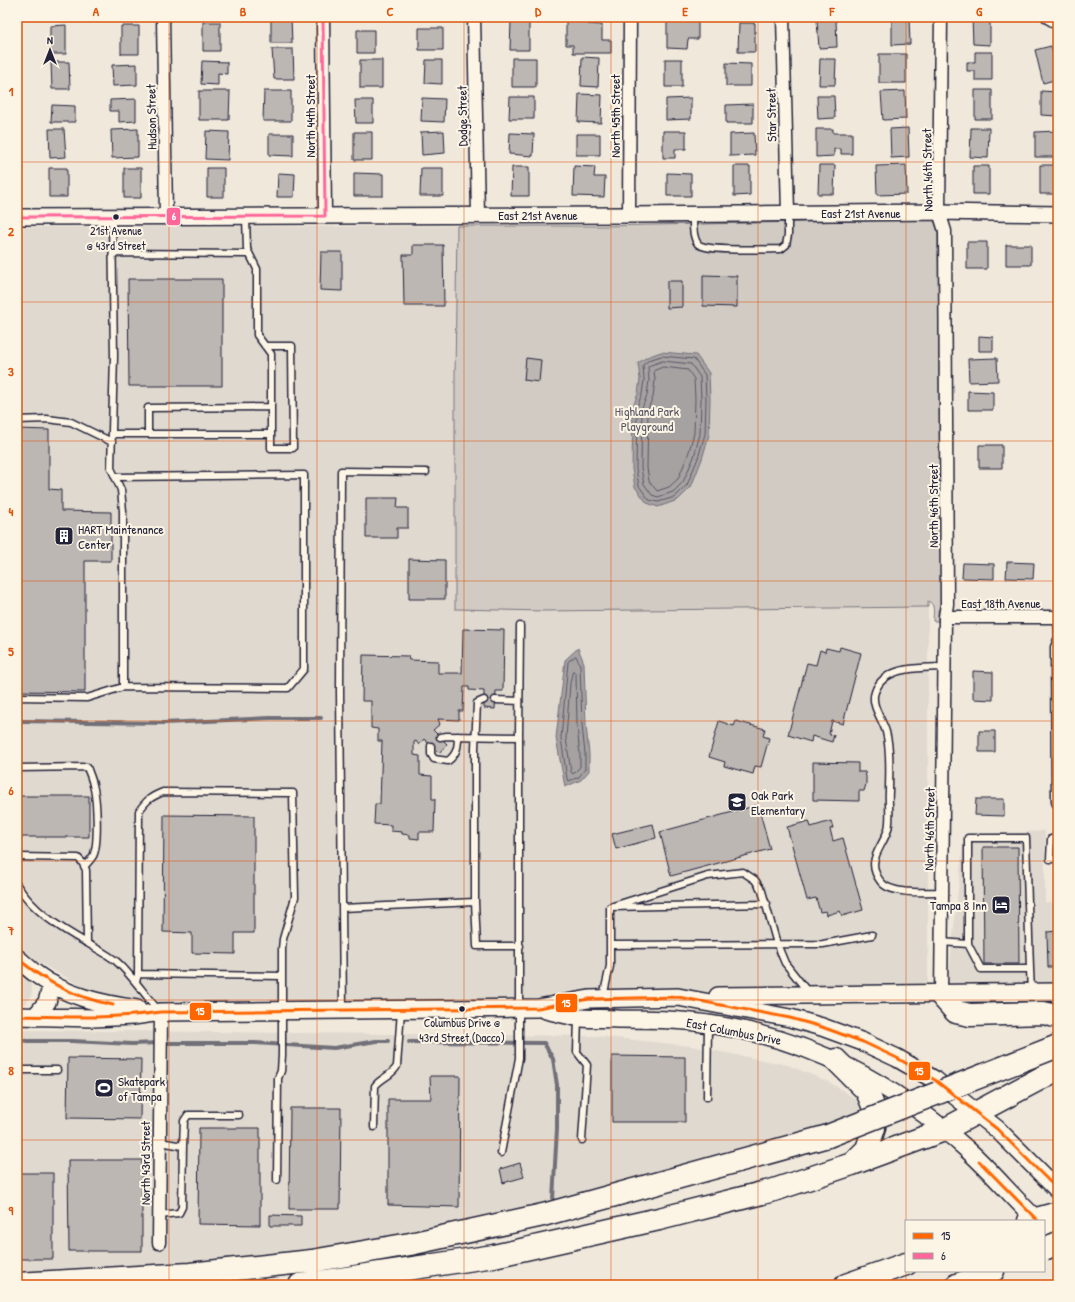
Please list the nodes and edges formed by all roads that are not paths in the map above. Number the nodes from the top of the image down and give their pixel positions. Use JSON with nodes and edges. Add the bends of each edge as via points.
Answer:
{"nodes":[{"id":1,"x":163,"y":17,"type":"edge"},
{"id":2,"x":323,"y":17,"type":"edge"},
{"id":3,"x":474,"y":17,"type":"edge"},
{"id":4,"x":630,"y":17,"type":"edge"},
{"id":5,"x":783,"y":17,"type":"edge"},
{"id":6,"x":941,"y":17,"type":"edge"},
{"id":7,"x":1048,"y":17,"type":"edge"},
{"id":8,"x":1058,"y":23,"type":"edge"},
{"id":9,"x":939,"y":212,"type":"junction"},
{"id":10,"x":788,"y":213,"type":"junction"},
{"id":11,"x":693,"y":214,"type":"junction"},
{"id":12,"x":1058,"y":214,"type":"edge"},
{"id":13,"x":478,"y":215,"type":"junction"},
{"id":14,"x":629,"y":215,"type":"junction"},
{"id":15,"x":166,"y":216,"type":"junction"},
{"id":16,"x":246,"y":216,"type":"junction"},
{"id":17,"x":325,"y":216,"type":"junction"},
{"id":18,"x":17,"y":217,"type":"edge"},
{"id":19,"x":112,"y":217,"type":"junction"},
{"id":20,"x":113,"y":253,"type":"junction"},
{"id":21,"x":249,"y":254,"type":"junction"},
{"id":22,"x":265,"y":346,"type":"junction"},
{"id":23,"x":271,"y":407,"type":"junction"},
{"id":24,"x":17,"y":420,"type":"edge"},
{"id":25,"x":112,"y":434,"type":"junction"},
{"id":26,"x":148,"y":434,"type":"junction"},
{"id":27,"x":271,"y":434,"type":"junction"},
{"id":28,"x":112,"y":442,"type":"junction"},
{"id":29,"x":426,"y":472,"type":"dead end"},
{"id":30,"x":115,"y":477,"type":"junction"},
{"id":31,"x":945,"y":617,"type":"junction"},
{"id":32,"x":1058,"y":617,"type":"edge"},
{"id":33,"x":520,"y":626,"type":"dead end"},
{"id":34,"x":1056,"y":647,"type":"edge"},
{"id":35,"x":944,"y":667,"type":"junction"},
{"id":36,"x":123,"y":687,"type":"junction"},
{"id":37,"x":17,"y":697,"type":"edge"},
{"id":38,"x":484,"y":700,"type":"dead end"},
{"id":39,"x":495,"y":700,"type":"dead end"},
{"id":40,"x":519,"y":701,"type":"junction"},
{"id":41,"x":458,"y":736,"type":"junction"},
{"id":42,"x":440,"y":737,"type":"dead end"},
{"id":43,"x":475,"y":737,"type":"junction"},
{"id":44,"x":519,"y":737,"type":"junction"},
{"id":45,"x":431,"y":746,"type":"dead end"},
{"id":46,"x":17,"y":768,"type":"edge"},
{"id":47,"x":1058,"y":810,"type":"edge"},
{"id":48,"x":1058,"y":838,"type":"edge"},
{"id":49,"x":17,"y":857,"type":"edge"},
{"id":50,"x":1058,"y":859,"type":"edge"},
{"id":51,"x":85,"y":866,"type":"junction"},
{"id":52,"x":17,"y":885,"type":"edge"},
{"id":53,"x":942,"y":892,"type":"junction"},
{"id":54,"x":475,"y":902,"type":"junction"},
{"id":55,"x":767,"y":904,"type":"junction"},
{"id":56,"x":610,"y":907,"type":"junction"},
{"id":57,"x":342,"y":908,"type":"junction"},
{"id":58,"x":872,"y":935,"type":"dead end"},
{"id":59,"x":941,"y":942,"type":"junction"},
{"id":60,"x":87,"y":943,"type":"junction"},
{"id":61,"x":777,"y":944,"type":"junction"},
{"id":62,"x":968,"y":944,"type":"junction"},
{"id":63,"x":610,"y":945,"type":"junction"},
{"id":64,"x":520,"y":946,"type":"junction"},
{"id":65,"x":17,"y":958,"type":"edge"},
{"id":66,"x":1030,"y":969,"type":"junction"},
{"id":67,"x":138,"y":974,"type":"junction"},
{"id":68,"x":282,"y":976,"type":"junction"},
{"id":69,"x":136,"y":982,"type":"junction"},
{"id":70,"x":52,"y":984,"type":"junction"},
{"id":71,"x":1058,"y":992,"type":"edge"},
{"id":72,"x":1032,"y":993,"type":"junction"},
{"id":73,"x":941,"y":994,"type":"junction"},
{"id":74,"x":812,"y":996,"type":"junction"},
{"id":75,"x":678,"y":997,"type":"junction"},
{"id":76,"x":602,"y":998,"type":"junction"},
{"id":77,"x":520,"y":1008,"type":"junction"},
{"id":78,"x":578,"y":1009,"type":"junction"},
{"id":79,"x":401,"y":1010,"type":"junction"},
{"id":80,"x":343,"y":1011,"type":"junction"},
{"id":81,"x":161,"y":1012,"type":"junction"},
{"id":82,"x":283,"y":1012,"type":"junction"},
{"id":83,"x":17,"y":1016,"type":"edge"},
{"id":84,"x":34,"y":1017,"type":"junction"},
{"id":85,"x":1058,"y":1017,"type":"edge"},
{"id":86,"x":708,"y":1024,"type":"junction"},
{"id":87,"x":1058,"y":1046,"type":"edge"},
{"id":88,"x":836,"y":1060,"type":"junction"},
{"id":89,"x":17,"y":1070,"type":"edge"},
{"id":90,"x":57,"y":1070,"type":"dead end"},
{"id":91,"x":1055,"y":1070,"type":"edge"},
{"id":92,"x":707,"y":1097,"type":"dead end"},
{"id":93,"x":977,"y":1113,"type":"junction"},
{"id":94,"x":239,"y":1115,"type":"dead end"},
{"id":95,"x":374,"y":1127,"type":"dead end"},
{"id":96,"x":944,"y":1130,"type":"junction"},
{"id":97,"x":582,"y":1140,"type":"dead end"},
{"id":98,"x":160,"y":1142,"type":"junction"},
{"id":99,"x":183,"y":1146,"type":"junction"},
{"id":100,"x":501,"y":1153,"type":"dead end"},
{"id":101,"x":852,"y":1164,"type":"junction"},
{"id":102,"x":277,"y":1180,"type":"dead end"},
{"id":103,"x":1058,"y":1190,"type":"edge"},
{"id":104,"x":1058,"y":1213,"type":"edge"},
{"id":105,"x":159,"y":1215,"type":"junction"},
{"id":106,"x":1035,"y":1220,"type":"edge"},
{"id":107,"x":1042,"y":1220,"type":"edge"},
{"id":108,"x":1045,"y":1230,"type":"edge"},
{"id":109,"x":1045,"y":1242,"type":"edge"},
{"id":110,"x":1058,"y":1242,"type":"edge"},
{"id":111,"x":159,"y":1243,"type":"dead end"},
{"id":112,"x":1058,"y":1247,"type":"edge"},
{"id":113,"x":1045,"y":1248,"type":"edge"},
{"id":114,"x":905,"y":1264,"type":"edge"},
{"id":115,"x":990,"y":1272,"type":"edge"},
{"id":116,"x":17,"y":1284,"type":"edge"},
{"id":117,"x":300,"y":1285,"type":"edge"},
{"id":118,"x":846,"y":1285,"type":"edge"},
{"id":119,"x":957,"y":1285,"type":"edge"}],
"edges":[{"from":1,"to":15,"type":"street","name":"Hudson Street"},
{"from":2,"to":17,"type":"street","name":"North 44th Street"},
{"from":3,"to":13,"type":"street","name":"Dodge Street"},
{"from":4,"to":14,"type":"street","name":"North 45th Street"},
{"from":5,"to":10,"type":"street","name":"Star Street"},
{"from":6,"to":9,"type":"street","name":"North 46th Street"},
{"from":7,"to":8,"type":"street"},
{"from":9,"to":10,"type":"street","name":"East 21st Avenue"},
{"from":9,"to":12,"type":"street","name":"East 21st Avenue"},
{"from":9,"to":31,"type":"street","name":"North 46th Street","via":[[945,231]]},
{"from":10,"to":11,"type":"street","name":"East 21st Avenue"},
{"from":10,"to":11,"type":"lane","via":[[788,235],[786,244],[781,249],[702,247],[695,238]]},
{"from":11,"to":14,"type":"street","name":"East 21st Avenue"},
{"from":13,"to":14,"type":"street","name":"East 21st Avenue"},
{"from":13,"to":17,"type":"street","name":"East 21st Avenue"},
{"from":15,"to":16,"type":"street","name":"East 21st Avenue"},
{"from":15,"to":19,"type":"street","name":"East 21st Avenue"},
{"from":16,"to":17,"type":"street","name":"East 21st Avenue"},
{"from":16,"to":21,"type":"lane"},
{"from":18,"to":19,"type":"street","name":"East 21st Avenue"},
{"from":19,"to":20,"type":"lane"},
{"from":20,"to":21,"type":"lane"},
{"from":20,"to":25,"type":"lane"},
{"from":21,"to":22,"type":"lane","via":[[257,269],[258,335]]},
{"from":22,"to":23,"type":"lane","via":[[271,354]]},
{"from":22,"to":27,"type":"lane","via":[[292,346],[293,448],[271,448]]},
{"from":23,"to":26,"type":"lane","via":[[148,408]]},
{"from":23,"to":27,"type":"lane"},
{"from":24,"to":28,"type":"lane","via":[[47,419],[71,422]]},
{"from":25,"to":26,"type":"lane"},
{"from":25,"to":28,"type":"lane"},
{"from":26,"to":27,"type":"lane"},
{"from":28,"to":30,"type":"lane","via":[[111,468]]},
{"from":29,"to":57,"type":"lane","via":[[340,471]]},
{"from":30,"to":36,"type":"lane","via":[[121,490],[123,511]]},
{"from":30,"to":36,"type":"lane","via":[[304,476],[304,668],[288,688]]},
{"from":31,"to":32,"type":"street","name":"East 18th Avenue"},
{"from":31,"to":35,"type":"street","name":"North 46th Street"},
{"from":32,"to":34,"type":"lane"},
{"from":33,"to":40,"type":"lane"},
{"from":34,"to":47,"type":"lane","via":[[1055,802]]},
{"from":35,"to":53,"type":"street","name":"North 46th Street"},
{"from":35,"to":53,"type":"lane","via":[[909,669],[895,673],[883,679],[874,693],[876,709],[884,724],[889,758],[888,828],[878,848],[874,869],[882,883],[895,890]]},
{"from":36,"to":37,"type":"lane","via":[[87,698]]},
{"from":38,"to":43,"type":"lane","via":[[477,703]]},
{"from":39,"to":40,"type":"lane"},
{"from":40,"to":44,"type":"lane"},
{"from":41,"to":42,"type":"lane"},
{"from":41,"to":43,"type":"lane"},
{"from":41,"to":45,"type":"lane","via":[[458,748],[448,761],[434,760]]},
{"from":43,"to":44,"type":"lane"},
{"from":43,"to":54,"type":"lane"},
{"from":44,"to":64,"type":"lane"},
{"from":46,"to":51,"type":"lane","via":[[87,767],[94,786],[96,846],[93,856]]},
{"from":48,"to":50,"type":"lane","via":[[1051,839],[1050,859]]},
{"from":49,"to":51,"type":"lane","via":[[78,858]]},
{"from":51,"to":60,"type":"lane"},
{"from":52,"to":60,"type":"lane","via":[[36,909]]},
{"from":53,"to":59,"type":"street","name":"North 46th Street"},
{"from":54,"to":57,"type":"lane"},
{"from":54,"to":64,"type":"lane","via":[[477,946]]},
{"from":55,"to":56,"type":"lane"},
{"from":55,"to":56,"type":"lane","via":[[755,880],[743,872],[708,876]]},
{"from":55,"to":61,"type":"lane"},
{"from":56,"to":63,"type":"lane"},
{"from":57,"to":80,"type":"lane"},
{"from":58,"to":61,"type":"lane","via":[[823,944]]},
{"from":59,"to":62,"type":"lane"},
{"from":59,"to":73,"type":"street","name":"North 46th Street"},
{"from":60,"to":69,"type":"lane","via":[[115,960]]},
{"from":61,"to":63,"type":"lane"},
{"from":61,"to":74,"type":"lane","via":[[785,963]]},
{"from":62,"to":66,"type":"lane","via":[[981,969]]},
{"from":62,"to":66,"type":"lane","via":[[968,838],[1026,838]]},
{"from":63,"to":76,"type":"lane","via":[[610,966]]},
{"from":64,"to":77,"type":"lane"},
{"from":65,"to":70,"type":"main road"},
{"from":66,"to":72,"type":"lane"},
{"from":67,"to":68,"type":"lane"},
{"from":67,"to":68,"type":"lane","via":[[139,811],[145,802],[163,792],[293,793],[294,897],[284,940]]},
{"from":67,"to":69,"type":"lane"},
{"from":68,"to":82,"type":"lane"},
{"from":69,"to":81,"type":"lane"},
{"from":70,"to":81,"type":"main road","via":[[80,997],[106,1004]]},
{"from":70,"to":84,"type":"main road","via":[[46,1002]]},
{"from":71,"to":72,"type":"main road"},
{"from":72,"to":73,"type":"main road"},
{"from":73,"to":74,"type":"main road"},
{"from":73,"to":85,"type":"highway","via":[[956,1012],[970,1015],[1044,1013]]},
{"from":74,"to":75,"type":"main road"},
{"from":75,"to":76,"type":"main road","name":"East Columbus Drive"},
{"from":75,"to":93,"type":"main road","name":"East Columbus Drive","via":[[822,1026],[897,1058],[935,1080]]},
{"from":76,"to":78,"type":"main road","name":"East Columbus Drive","via":[[589,999]]},
{"from":77,"to":78,"type":"main road","name":"East Columbus Drive"},
{"from":77,"to":79,"type":"main road","name":"East Columbus Drive"},
{"from":77,"to":100,"type":"lane","via":[[519,1058]]},
{"from":78,"to":86,"type":"main road","name":"East Columbus Drive"},
{"from":78,"to":97,"type":"lane","via":[[577,1052],[587,1065]]},
{"from":79,"to":80,"type":"main road","name":"East Columbus Drive"},
{"from":79,"to":95,"type":"lane","via":[[397,1066],[375,1086]]},
{"from":80,"to":82,"type":"main road","name":"East Columbus Drive"},
{"from":81,"to":82,"type":"main road","name":"East Columbus Drive"},
{"from":81,"to":84,"type":"main road","name":"East Columbus Drive","via":[[93,1018]]},
{"from":81,"to":98,"type":"street","name":"North 43rd Street"},
{"from":82,"to":102,"type":"lane","via":[[281,1071],[278,1078]]},
{"from":83,"to":84,"type":"main road","name":"East Columbus Drive"},
{"from":86,"to":88,"type":"main road","name":"East Columbus Drive","via":[[786,1041]]},
{"from":86,"to":92,"type":"lane"},
{"from":87,"to":116,"type":"highway","bridge":true,"via":[[828,1136],[543,1215],[410,1244],[312,1261],[190,1274]]},
{"from":88,"to":96,"type":"main road","name":"East Columbus Drive","via":[[879,1083]]},
{"from":88,"to":101,"type":"highway","via":[[867,1091],[874,1108],[874,1128],[867,1149]]},
{"from":89,"to":90,"type":"lane"},
{"from":91,"to":93,"type":"highway"},
{"from":93,"to":96,"type":"highway"},
{"from":93,"to":103,"type":"main road","name":"East Columbus Drive","via":[[997,1129]]},
{"from":94,"to":99,"type":"lane","via":[[188,1115],[184,1120]]},
{"from":96,"to":101,"type":"highway"},
{"from":96,"to":106,"type":"main road","name":"East Columbus Drive","via":[[970,1152]]},
{"from":98,"to":99,"type":"lane"},
{"from":98,"to":105,"type":"street","name":"North 43rd Street"},
{"from":99,"to":105,"type":"lane","via":[[182,1207],[179,1213]]},
{"from":101,"to":117,"type":"highway","via":[[774,1190],[502,1254]]},
{"from":104,"to":107,"type":"highway"},
{"from":105,"to":111,"type":"street","name":"North 43rd Street"},
{"from":108,"to":110,"type":"main road","name":"East Columbus Drive"},
{"from":109,"to":112,"type":"highway"},
{"from":110,"to":113,"type":"highway","bridge":true},
{"from":114,"to":118,"type":"highway"},
{"from":115,"to":119,"type":"highway"}]}
